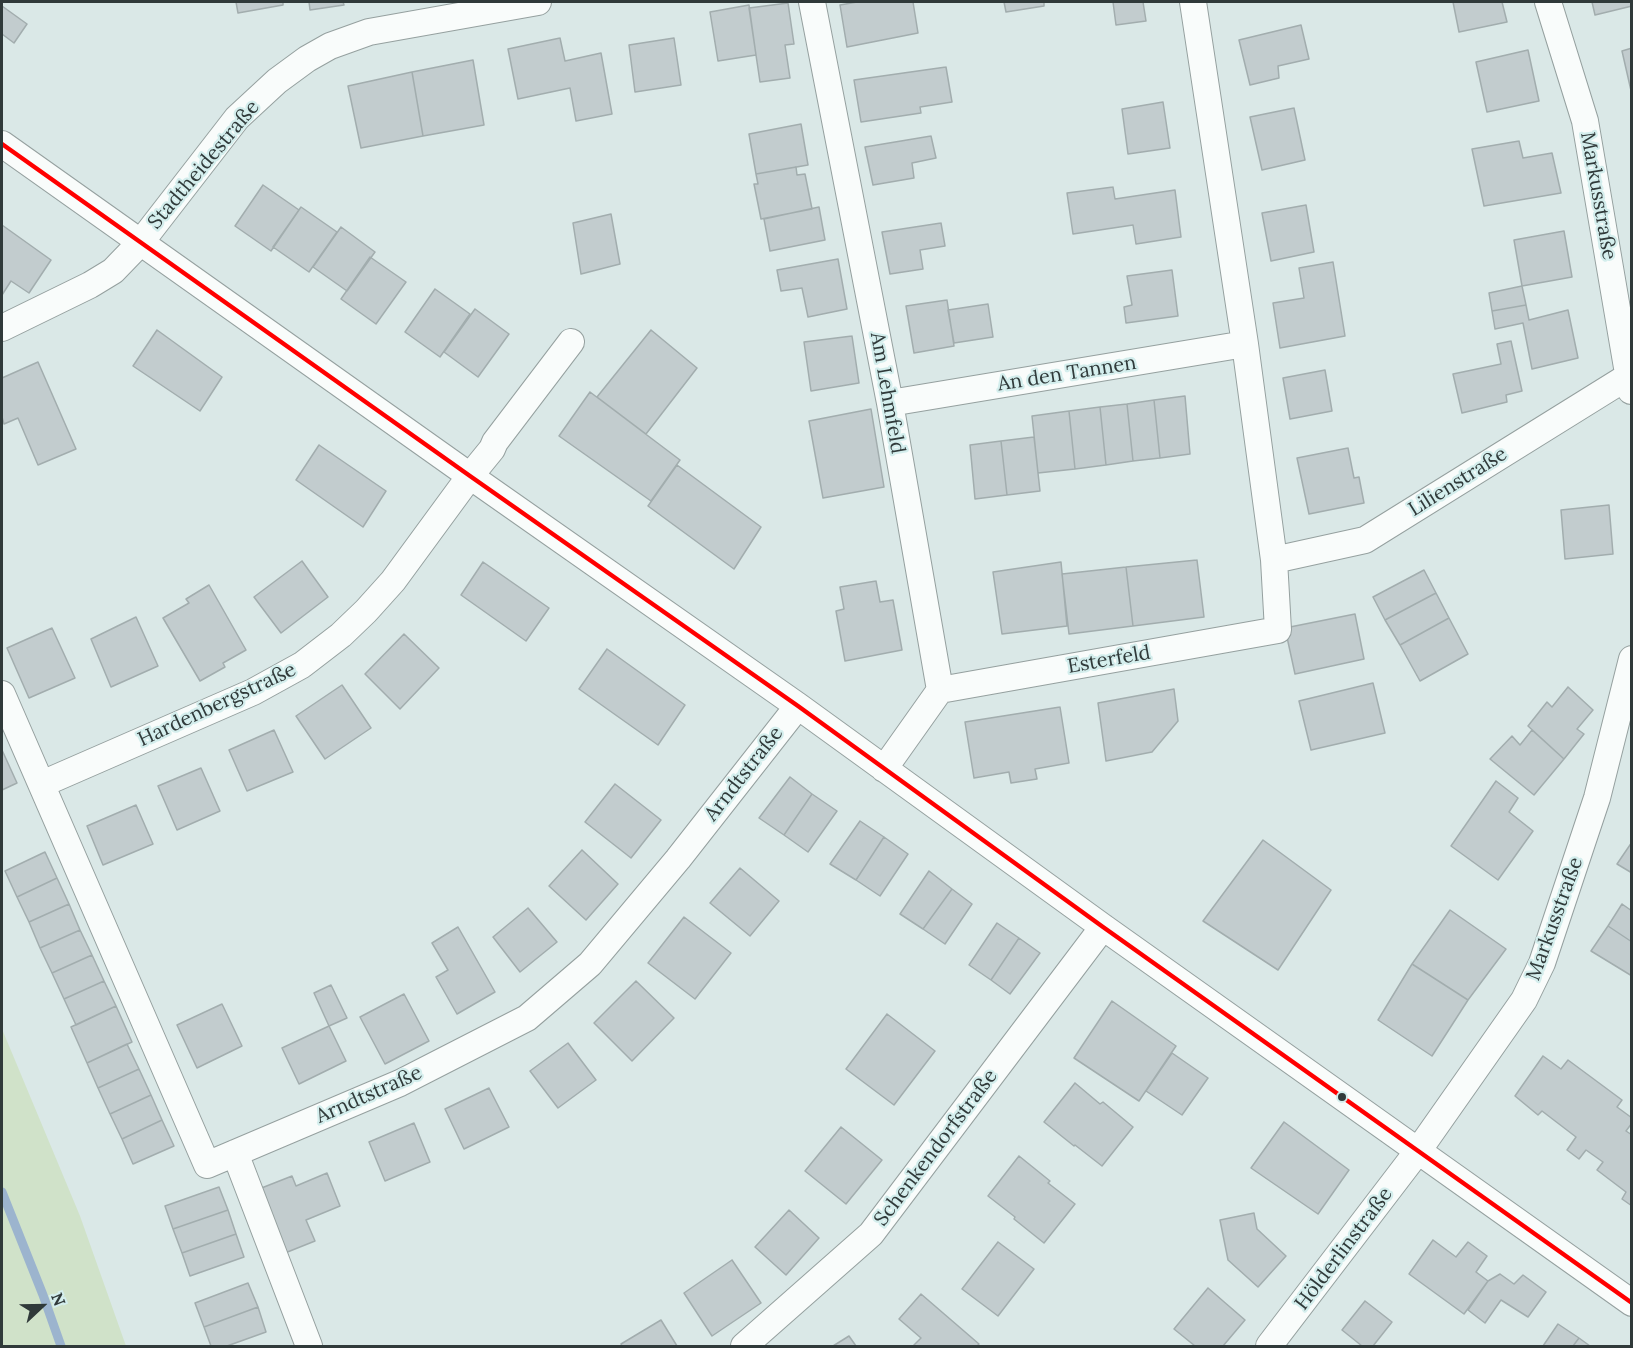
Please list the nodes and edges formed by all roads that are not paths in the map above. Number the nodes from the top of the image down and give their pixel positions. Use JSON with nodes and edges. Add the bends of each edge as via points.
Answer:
{"nodes":[{"id":1,"x":538,"y":2,"type":"edge"},
{"id":2,"x":812,"y":2,"type":"edge"},
{"id":3,"x":1193,"y":2,"type":"edge"},
{"id":4,"x":1548,"y":2,"type":"edge"},
{"id":5,"x":2,"y":144,"type":"edge"},
{"id":6,"x":141,"y":242,"type":"junction"},
{"id":7,"x":2,"y":328,"type":"edge"},
{"id":8,"x":571,"y":342,"type":"dead end"},
{"id":9,"x":1245,"y":344,"type":"junction"},
{"id":10,"x":1631,"y":382,"type":"edge"},
{"id":11,"x":890,"y":403,"type":"junction"},
{"id":12,"x":470,"y":476,"type":"junction"},
{"id":13,"x":1274,"y":560,"type":"junction"},
{"id":14,"x":1632,"y":659,"type":"edge"},
{"id":15,"x":940,"y":690,"type":"junction"},
{"id":16,"x":2,"y":694,"type":"edge"},
{"id":17,"x":798,"y":706,"type":"junction"},
{"id":18,"x":884,"y":769,"type":"junction"},
{"id":19,"x":42,"y":784,"type":"junction"},
{"id":20,"x":1103,"y":927,"type":"junction"},
{"id":21,"x":1418,"y":1151,"type":"junction"},
{"id":22,"x":235,"y":1153,"type":"junction"},
{"id":23,"x":1632,"y":1303,"type":"edge"},
{"id":24,"x":309,"y":1347,"type":"edge"},
{"id":25,"x":744,"y":1347,"type":"edge"},
{"id":26,"x":1269,"y":1347,"type":"edge"}],
"edges":[{"from":1,"to":6,"type":"street","name":"Stadtheidestraße","via":[[369,32],[307,59],[237,118]]},
{"from":2,"to":11,"type":"street","name":"Am Lehmfeld"},
{"from":3,"to":9,"type":"street"},
{"from":4,"to":10,"type":"street","name":"Markusstraße","via":[[1586,121]]},
{"from":5,"to":6,"type":"street"},
{"from":6,"to":7,"type":"street","name":"Stadtheidestraße","via":[[113,271]]},
{"from":6,"to":12,"type":"street"},
{"from":8,"to":12,"type":"street","name":"Hardenbergstraße"},
{"from":9,"to":11,"type":"street","name":"An den Tannen"},
{"from":9,"to":13,"type":"street"},
{"from":10,"to":13,"type":"street","name":"Lilienstraße","via":[[1365,540]]},
{"from":11,"to":15,"type":"street","name":"Am Lehmfeld"},
{"from":12,"to":17,"type":"street"},
{"from":12,"to":19,"type":"street","name":"Hardenbergstraße","via":[[393,581],[341,635],[302,665],[253,692]]},
{"from":13,"to":15,"type":"street","name":"Esterfeld","via":[[1278,630]]},
{"from":14,"to":21,"type":"street","name":"Markusstraße","via":[[1597,798],[1542,963],[1524,1000]]},
{"from":15,"to":18,"type":"street"},
{"from":16,"to":19,"type":"street"},
{"from":17,"to":18,"type":"street"},
{"from":17,"to":22,"type":"street","name":"Arndtstraße","via":[[590,964],[527,1018],[400,1083]]},
{"from":18,"to":20,"type":"street"},
{"from":19,"to":22,"type":"street","name":"Arndtstraße","via":[[207,1165]]},
{"from":20,"to":21,"type":"street"},
{"from":20,"to":25,"type":"street","name":"Schenkendorfstraße","via":[[871,1234]]},
{"from":21,"to":23,"type":"street"},
{"from":21,"to":26,"type":"street","name":"Hölderlinstraße"},
{"from":22,"to":24,"type":"street"}]}
